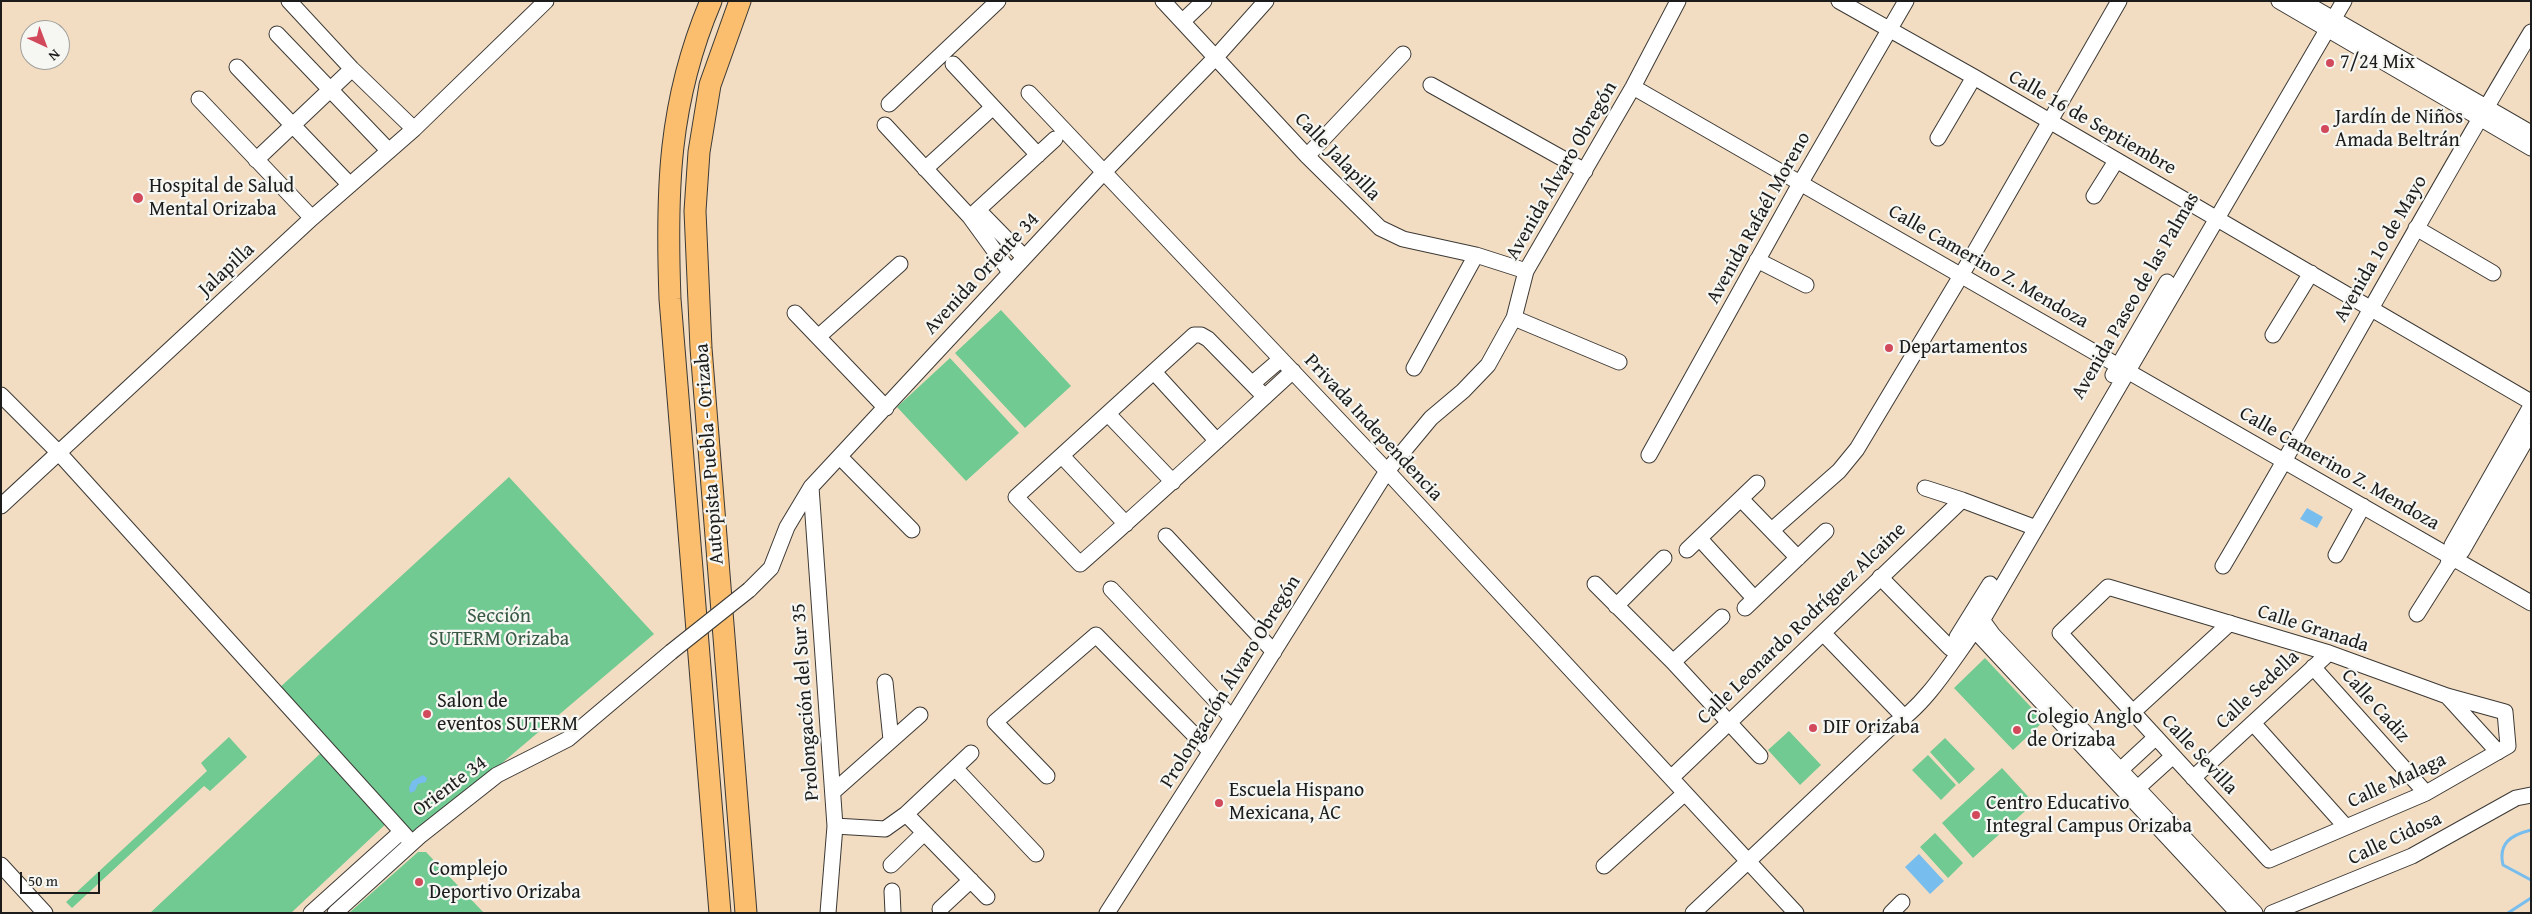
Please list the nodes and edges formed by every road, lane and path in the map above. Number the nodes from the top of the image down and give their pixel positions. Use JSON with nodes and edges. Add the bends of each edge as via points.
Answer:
{"nodes":[{"id":1,"x":289,"y":1,"type":"edge"},
{"id":2,"x":546,"y":1,"type":"edge"},
{"id":3,"x":711,"y":1,"type":"edge"},
{"id":4,"x":740,"y":1,"type":"edge"},
{"id":5,"x":998,"y":1,"type":"edge"},
{"id":6,"x":1163,"y":1,"type":"edge"},
{"id":7,"x":1204,"y":1,"type":"edge"},
{"id":8,"x":1266,"y":1,"type":"edge"},
{"id":9,"x":1678,"y":1,"type":"edge"},
{"id":10,"x":1838,"y":1,"type":"edge"},
{"id":11,"x":1906,"y":1,"type":"edge"},
{"id":12,"x":2119,"y":1,"type":"edge"},
{"id":13,"x":2279,"y":1,"type":"edge"},
{"id":14,"x":2302,"y":1,"type":"edge"},
{"id":15,"x":2333,"y":1,"type":"edge"},
{"id":16,"x":2344,"y":1,"type":"edge"},
{"id":17,"x":1183,"y":21,"type":"junction"},
{"id":18,"x":2326,"y":22,"type":"junction"},
{"id":19,"x":1889,"y":30,"type":"junction"},
{"id":20,"x":2531,"y":32,"type":"edge"},
{"id":21,"x":277,"y":34,"type":"dead end"},
{"id":22,"x":1403,"y":54,"type":"dead end"},
{"id":23,"x":1215,"y":58,"type":"junction"},
{"id":24,"x":953,"y":64,"type":"dead end"},
{"id":25,"x":237,"y":67,"type":"dead end"},
{"id":26,"x":352,"y":69,"type":"junction"},
{"id":27,"x":1974,"y":77,"type":"junction"},
{"id":28,"x":1431,"y":85,"type":"dead end"},
{"id":29,"x":1633,"y":87,"type":"junction"},
{"id":30,"x":330,"y":90,"type":"junction"},
{"id":31,"x":1029,"y":93,"type":"dead end"},
{"id":32,"x":198,"y":99,"type":"dead end"},
{"id":33,"x":889,"y":104,"type":"dead end"},
{"id":34,"x":993,"y":106,"type":"junction"},
{"id":35,"x":2482,"y":112,"type":"junction"},
{"id":36,"x":2050,"y":121,"type":"junction"},
{"id":37,"x":885,"y":125,"type":"dead end"},
{"id":38,"x":293,"y":126,"type":"junction"},
{"id":39,"x":414,"y":129,"type":"junction"},
{"id":40,"x":2531,"y":133,"type":"edge"},
{"id":41,"x":1938,"y":138,"type":"dead end"},
{"id":42,"x":1055,"y":139,"type":"dead end"},
{"id":43,"x":2531,"y":148,"type":"edge"},
{"id":44,"x":389,"y":151,"type":"junction"},
{"id":45,"x":1038,"y":155,"type":"junction"},
{"id":46,"x":1307,"y":156,"type":"junction"},
{"id":47,"x":256,"y":160,"type":"junction"},
{"id":48,"x":2116,"y":160,"type":"junction"},
{"id":49,"x":925,"y":169,"type":"junction"},
{"id":50,"x":1585,"y":171,"type":"junction"},
{"id":51,"x":1104,"y":172,"type":"junction"},
{"id":52,"x":1801,"y":182,"type":"junction"},
{"id":53,"x":350,"y":185,"type":"junction"},
{"id":54,"x":2094,"y":196,"type":"dead end"},
{"id":55,"x":974,"y":213,"type":"junction"},
{"id":56,"x":2212,"y":215,"type":"junction"},
{"id":57,"x":312,"y":218,"type":"junction"},
{"id":58,"x":2416,"y":228,"type":"junction"},
{"id":59,"x":1476,"y":255,"type":"junction"},
{"id":60,"x":1024,"y":257,"type":"junction"},
{"id":61,"x":1757,"y":260,"type":"junction"},
{"id":62,"x":900,"y":264,"type":"dead end"},
{"id":63,"x":1526,"y":271,"type":"junction"},
{"id":64,"x":1010,"y":272,"type":"junction"},
{"id":65,"x":2311,"y":273,"type":"junction"},
{"id":66,"x":2493,"y":273,"type":"dead end"},
{"id":67,"x":1962,"y":274,"type":"junction"},
{"id":68,"x":1806,"y":285,"type":"dead end"},
{"id":69,"x":2370,"y":307,"type":"junction"},
{"id":70,"x":795,"y":313,"type":"dead end"},
{"id":71,"x":1514,"y":318,"type":"junction"},
{"id":72,"x":2273,"y":335,"type":"dead end"},
{"id":73,"x":818,"y":337,"type":"junction"},
{"id":74,"x":1281,"y":359,"type":"junction"},
{"id":75,"x":1618,"y":362,"type":"dead end"},
{"id":76,"x":1414,"y":368,"type":"dead end"},
{"id":77,"x":2123,"y":369,"type":"junction"},
{"id":78,"x":1292,"y":371,"type":"junction"},
{"id":79,"x":1154,"y":372,"type":"junction"},
{"id":80,"x":1253,"y":383,"type":"junction"},
{"id":81,"x":1,"y":396,"type":"edge"},
{"id":82,"x":1265,"y":397,"type":"junction"},
{"id":83,"x":2531,"y":402,"type":"edge"},
{"id":84,"x":2531,"y":406,"type":"edge"},
{"id":85,"x":886,"y":408,"type":"junction"},
{"id":86,"x":1108,"y":414,"type":"junction"},
{"id":87,"x":2531,"y":431,"type":"edge"},
{"id":88,"x":1217,"y":441,"type":"junction"},
{"id":89,"x":59,"y":453,"type":"junction"},
{"id":90,"x":1649,"y":455,"type":"dead end"},
{"id":91,"x":1062,"y":456,"type":"junction"},
{"id":92,"x":840,"y":457,"type":"junction"},
{"id":93,"x":2285,"y":461,"type":"junction"},
{"id":94,"x":1387,"y":471,"type":"junction"},
{"id":95,"x":1172,"y":482,"type":"junction"},
{"id":96,"x":1757,"y":483,"type":"dead end"},
{"id":97,"x":811,"y":487,"type":"junction"},
{"id":98,"x":1925,"y":488,"type":"dead end"},
{"id":99,"x":1741,"y":498,"type":"junction"},
{"id":100,"x":1962,"y":500,"type":"junction"},
{"id":101,"x":1,"y":506,"type":"edge"},
{"id":102,"x":2363,"y":506,"type":"junction"},
{"id":103,"x":1126,"y":524,"type":"junction"},
{"id":104,"x":2031,"y":526,"type":"junction"},
{"id":105,"x":912,"y":530,"type":"dead end"},
{"id":106,"x":1772,"y":530,"type":"junction"},
{"id":107,"x":1826,"y":531,"type":"dead end"},
{"id":108,"x":1166,"y":536,"type":"dead end"},
{"id":109,"x":1700,"y":539,"type":"junction"},
{"id":110,"x":1687,"y":550,"type":"dead end"},
{"id":111,"x":2336,"y":555,"type":"dead end"},
{"id":112,"x":1664,"y":558,"type":"dead end"},
{"id":113,"x":1798,"y":558,"type":"junction"},
{"id":114,"x":2451,"y":560,"type":"junction"},
{"id":115,"x":2223,"y":566,"type":"dead end"},
{"id":116,"x":1880,"y":577,"type":"junction"},
{"id":117,"x":1594,"y":584,"type":"dead end"},
{"id":118,"x":1111,"y":589,"type":"dead end"},
{"id":119,"x":749,"y":590,"type":"joint"},
{"id":120,"x":2531,"y":603,"type":"edge"},
{"id":121,"x":1616,"y":606,"type":"junction"},
{"id":122,"x":2417,"y":614,"type":"dead end"},
{"id":123,"x":1722,"y":617,"type":"dead end"},
{"id":124,"x":2230,"y":624,"type":"junction"},
{"id":125,"x":1979,"y":626,"type":"junction"},
{"id":126,"x":1823,"y":633,"type":"junction"},
{"id":127,"x":2060,"y":633,"type":"joint"},
{"id":128,"x":1950,"y":648,"type":"junction"},
{"id":129,"x":1274,"y":652,"type":"junction"},
{"id":130,"x":2329,"y":653,"type":"junction"},
{"id":131,"x":1673,"y":662,"type":"junction"},
{"id":132,"x":2313,"y":667,"type":"junction"},
{"id":133,"x":885,"y":682,"type":"dead end"},
{"id":134,"x":2447,"y":696,"type":"junction"},
{"id":135,"x":2133,"y":712,"type":"junction"},
{"id":136,"x":920,"y":715,"type":"dead end"},
{"id":137,"x":1232,"y":718,"type":"junction"},
{"id":138,"x":1899,"y":719,"type":"junction"},
{"id":139,"x":1729,"y":722,"type":"junction"},
{"id":140,"x":2253,"y":723,"type":"junction"},
{"id":141,"x":2156,"y":737,"type":"junction"},
{"id":142,"x":891,"y":740,"type":"junction"},
{"id":143,"x":1210,"y":751,"type":"junction"},
{"id":144,"x":2498,"y":752,"type":"junction"},
{"id":145,"x":972,"y":753,"type":"dead end"},
{"id":146,"x":1760,"y":756,"type":"dead end"},
{"id":147,"x":2173,"y":756,"type":"junction"},
{"id":148,"x":955,"y":768,"type":"junction"},
{"id":149,"x":2116,"y":774,"type":"junction"},
{"id":150,"x":1047,"y":776,"type":"dead end"},
{"id":151,"x":1671,"y":778,"type":"junction"},
{"id":152,"x":2193,"y":778,"type":"junction"},
{"id":153,"x":833,"y":792,"type":"junction"},
{"id":154,"x":2133,"y":792,"type":"junction"},
{"id":155,"x":1685,"y":793,"type":"junction"},
{"id":156,"x":2426,"y":793,"type":"junction"},
{"id":157,"x":2531,"y":795,"type":"edge"},
{"id":158,"x":906,"y":814,"type":"junction"},
{"id":159,"x":835,"y":826,"type":"junction"},
{"id":160,"x":2346,"y":827,"type":"junction"},
{"id":161,"x":401,"y":832,"type":"junction"},
{"id":162,"x":924,"y":833,"type":"junction"},
{"id":163,"x":412,"y":843,"type":"junction"},
{"id":164,"x":1036,"y":854,"type":"dead end"},
{"id":165,"x":2269,"y":860,"type":"joint"},
{"id":166,"x":1749,"y":862,"type":"junction"},
{"id":167,"x":1,"y":865,"type":"edge"},
{"id":168,"x":891,"y":865,"type":"dead end"},
{"id":169,"x":1604,"y":866,"type":"dead end"},
{"id":170,"x":353,"y":875,"type":"junction"},
{"id":171,"x":971,"y":880,"type":"junction"},
{"id":172,"x":364,"y":887,"type":"junction"},
{"id":173,"x":892,"y":891,"type":"dead end"},
{"id":174,"x":987,"y":897,"type":"dead end"},
{"id":175,"x":1902,"y":902,"type":"dead end"},
{"id":176,"x":940,"y":909,"type":"dead end"},
{"id":177,"x":2278,"y":911,"type":"edge"},
{"id":178,"x":45,"y":913,"type":"edge"},
{"id":179,"x":311,"y":913,"type":"edge"},
{"id":180,"x":335,"y":913,"type":"edge"},
{"id":181,"x":720,"y":913,"type":"edge"},
{"id":182,"x":746,"y":913,"type":"edge"},
{"id":183,"x":828,"y":913,"type":"edge"},
{"id":184,"x":893,"y":913,"type":"edge"},
{"id":185,"x":1107,"y":913,"type":"edge"},
{"id":186,"x":1693,"y":913,"type":"edge"},
{"id":187,"x":1796,"y":913,"type":"edge"},
{"id":188,"x":1891,"y":913,"type":"edge"},
{"id":189,"x":2238,"y":913,"type":"edge"},
{"id":190,"x":2255,"y":913,"type":"edge"},
{"id":191,"x":2299,"y":913,"type":"edge"}],
"edges":[{"from":1,"to":26,"type":"street"},
{"from":2,"to":39,"type":"street","name":"Jalapilla"},
{"from":3,"to":181,"type":"highway","name":"Autopista Puebla - Orizaba","via":[[696,38],[675,121],[668,225],[670,299]]},
{"from":4,"to":182,"type":"highway","name":"Autopista Puebla - Orizaba","via":[[710,85],[699,152],[695,211],[701,348]]},
{"from":5,"to":33,"type":"street"},
{"from":6,"to":17,"type":"street","name":"Calle Jalapilla"},
{"from":7,"to":17,"type":"street"},
{"from":8,"to":23,"type":"street","name":"Avenida Oriente 34"},
{"from":9,"to":29,"type":"street","name":"Avenida Álvaro Obregón"},
{"from":10,"to":19,"type":"street","name":"Calle 16 de Septiembre"},
{"from":11,"to":19,"type":"street","name":"Avenida Rafaél Moreno"},
{"from":12,"to":36,"type":"street"},
{"from":13,"to":18,"type":"street"},
{"from":14,"to":18,"type":"street"},
{"from":15,"to":18,"type":"street","name":"Avenida Paseo de las Palmas"},
{"from":16,"to":18,"type":"street","name":"Avenida Paseo de las Palmas"},
{"from":17,"to":23,"type":"street","name":"Calle Jalapilla"},
{"from":18,"to":35,"type":"street"},
{"from":18,"to":56,"type":"street","name":"Avenida Paseo de las Palmas"},
{"from":19,"to":27,"type":"street","name":"Calle 16 de Septiembre"},
{"from":19,"to":52,"type":"street","name":"Avenida Rafaél Moreno"},
{"from":20,"to":35,"type":"street","name":"Avenida 1o de Mayo"},
{"from":21,"to":30,"type":"street"},
{"from":22,"to":46,"type":"street"},
{"from":23,"to":46,"type":"street","name":"Calle Jalapilla"},
{"from":23,"to":51,"type":"street","name":"Avenida Oriente 34"},
{"from":24,"to":34,"type":"street"},
{"from":25,"to":38,"type":"street"},
{"from":26,"to":30,"type":"street"},
{"from":26,"to":39,"type":"street"},
{"from":27,"to":36,"type":"street","name":"Calle 16 de Septiembre"},
{"from":27,"to":41,"type":"street"},
{"from":28,"to":50,"type":"street"},
{"from":29,"to":50,"type":"street","name":"Avenida Álvaro Obregón"},
{"from":29,"to":52,"type":"street","name":"Calle Camerino Z. Mendoza"},
{"from":30,"to":38,"type":"street"},
{"from":30,"to":44,"type":"street"},
{"from":31,"to":51,"type":"street","name":"Privada Independencia"},
{"from":32,"to":47,"type":"street"},
{"from":34,"to":45,"type":"street"},
{"from":34,"to":49,"type":"street"},
{"from":35,"to":40,"type":"street"},
{"from":35,"to":43,"type":"street"},
{"from":35,"to":58,"type":"street","name":"Avenida 1o de Mayo"},
{"from":36,"to":48,"type":"street","name":"Calle 16 de Septiembre"},
{"from":36,"to":67,"type":"street"},
{"from":37,"to":49,"type":"street"},
{"from":38,"to":47,"type":"street"},
{"from":38,"to":53,"type":"street"},
{"from":39,"to":44,"type":"street","name":"Jalapilla"},
{"from":42,"to":45,"type":"street"},
{"from":44,"to":53,"type":"street","name":"Jalapilla"},
{"from":45,"to":55,"type":"street"},
{"from":46,"to":59,"type":"street","name":"Calle Jalapilla","via":[[1388,234]]},
{"from":47,"to":57,"type":"street"},
{"from":48,"to":54,"type":"street"},
{"from":48,"to":56,"type":"street","name":"Calle 16 de Septiembre"},
{"from":49,"to":55,"type":"street"},
{"from":50,"to":63,"type":"street","name":"Avenida Álvaro Obregón"},
{"from":51,"to":60,"type":"street","name":"Avenida Oriente 34"},
{"from":51,"to":74,"type":"street","name":"Privada Independencia"},
{"from":52,"to":61,"type":"street","name":"Avenida Rafaél Moreno"},
{"from":52,"to":67,"type":"street","name":"Calle Camerino Z. Mendoza"},
{"from":53,"to":57,"type":"street","name":"Jalapilla"},
{"from":55,"to":60,"type":"street"},
{"from":55,"to":64,"type":"street"},
{"from":56,"to":65,"type":"street","name":"Calle 16 de Septiembre"},
{"from":56,"to":77,"type":"street","name":"Avenida Paseo de las Palmas"},
{"from":57,"to":89,"type":"street","name":"Jalapilla"},
{"from":58,"to":66,"type":"street"},
{"from":58,"to":69,"type":"street","name":"Avenida 1o de Mayo"},
{"from":59,"to":63,"type":"street","name":"Calle Jalapilla"},
{"from":59,"to":76,"type":"street"},
{"from":60,"to":64,"type":"street","name":"Avenida Oriente 34"},
{"from":61,"to":68,"type":"street"},
{"from":61,"to":90,"type":"street","name":"Avenida Rafaél Moreno"},
{"from":62,"to":73,"type":"street"},
{"from":63,"to":71,"type":"street","name":"Avenida Álvaro Obregón"},
{"from":64,"to":85,"type":"street","name":"Avenida Oriente 34"},
{"from":65,"to":69,"type":"street","name":"Calle 16 de Septiembre"},
{"from":65,"to":72,"type":"street"},
{"from":67,"to":77,"type":"street","name":"Calle Camerino Z. Mendoza"},
{"from":67,"to":106,"type":"street","via":[[1850,459]]},
{"from":69,"to":83,"type":"street","name":"Calle 16 de Septiembre"},
{"from":69,"to":93,"type":"street","name":"Avenida 1o de Mayo"},
{"from":70,"to":73,"type":"street"},
{"from":71,"to":75,"type":"street"},
{"from":71,"to":94,"type":"street","name":"Avenida Álvaro Obregón","via":[[1479,376],[1431,418]]},
{"from":73,"to":85,"type":"street"},
{"from":74,"to":78,"type":"street","name":"Privada Independencia"},
{"from":74,"to":80,"type":"street"},
{"from":77,"to":93,"type":"street","name":"Calle Camerino Z. Mendoza"},
{"from":77,"to":104,"type":"street","name":"Avenida Paseo de las Palmas"},
{"from":78,"to":82,"type":"street"},
{"from":78,"to":94,"type":"street","name":"Privada Independencia"},
{"from":79,"to":80,"type":"street","via":[[1194,335],[1201,335]]},
{"from":79,"to":86,"type":"street"},
{"from":79,"to":88,"type":"street"},
{"from":80,"to":82,"type":"street"},
{"from":81,"to":89,"type":"street"},
{"from":82,"to":88,"type":"street"},
{"from":84,"to":114,"type":"street","via":[[2452,545]]},
{"from":85,"to":92,"type":"street","name":"Avenida Oriente 34"},
{"from":86,"to":91,"type":"street"},
{"from":86,"to":95,"type":"street"},
{"from":87,"to":114,"type":"street","via":[[2462,551]]},
{"from":88,"to":95,"type":"street"},
{"from":89,"to":101,"type":"street","name":"Jalapilla"},
{"from":89,"to":161,"type":"street"},
{"from":91,"to":103,"type":"street"},
{"from":91,"to":103,"type":"street","via":[[1016,497],[1080,564]]},
{"from":92,"to":97,"type":"street","name":"Avenida Oriente 34"},
{"from":92,"to":105,"type":"street"},
{"from":93,"to":102,"type":"street","name":"Calle Camerino Z. Mendoza"},
{"from":93,"to":115,"type":"street","name":"Avenida 1o de Mayo"},
{"from":94,"to":129,"type":"street","name":"Prolongación Álvaro Obregón"},
{"from":94,"to":151,"type":"street","name":"Privada Independencia"},
{"from":95,"to":103,"type":"street"},
{"from":96,"to":99,"type":"street"},
{"from":97,"to":119,"type":"street","name":"Avenida Oriente 34","via":[[787,527],[771,568]]},
{"from":97,"to":153,"type":"street","name":"Prolongación del Sur 35"},
{"from":98,"to":100,"type":"street"},
{"from":99,"to":106,"type":"street"},
{"from":99,"to":109,"type":"street"},
{"from":100,"to":104,"type":"street"},
{"from":100,"to":116,"type":"street","name":"Calle Leonardo Rodríguez Alcaine"},
{"from":102,"to":111,"type":"street"},
{"from":102,"to":114,"type":"street","name":"Calle Camerino Z. Mendoza"},
{"from":104,"to":125,"type":"street","name":"Avenida Paseo de las Palmas"},
{"from":104,"to":125,"type":"street","name":"Avenida Paseo de las Palmas"},
{"from":106,"to":113,"type":"street"},
{"from":107,"to":113,"type":"street"},
{"from":108,"to":129,"type":"street"},
{"from":109,"to":110,"type":"street"},
{"from":109,"to":113,"type":"street","via":[[1750,603]]},
{"from":112,"to":121,"type":"street"},
{"from":114,"to":120,"type":"street","name":"Calle Camerino Z. Mendoza"},
{"from":114,"to":122,"type":"street"},
{"from":116,"to":126,"type":"street","name":"Calle Leonardo Rodríguez Alcaine"},
{"from":116,"to":128,"type":"street"},
{"from":117,"to":121,"type":"street"},
{"from":118,"to":137,"type":"street"},
{"from":119,"to":163,"type":"street","name":"Oriente 34","bridge":true,"via":[[568,739],[497,775]]},
{"from":121,"to":131,"type":"street"},
{"from":123,"to":131,"type":"street"},
{"from":124,"to":127,"type":"street","name":"Calle Granada","via":[[2108,587]]},
{"from":124,"to":130,"type":"street","name":"Calle Granada"},
{"from":124,"to":135,"type":"street"},
{"from":125,"to":128,"type":"street","name":"Avenida Paseo de las Palmas"},
{"from":125,"to":138,"type":"street","name":"Avenida Paseo de las Palmas","via":[[1925,696]]},
{"from":125,"to":149,"type":"street"},
{"from":126,"to":138,"type":"street"},
{"from":126,"to":139,"type":"street","name":"Calle Leonardo Rodríguez Alcaine"},
{"from":127,"to":135,"type":"street","name":"Calle Sevilla"},
{"from":128,"to":138,"type":"street","name":"Avenida Paseo de las Palmas"},
{"from":129,"to":137,"type":"street","name":"Prolongación Álvaro Obregón"},
{"from":130,"to":132,"type":"street","name":"Calle Sedella"},
{"from":130,"to":134,"type":"street","name":"Calle Granada"},
{"from":131,"to":139,"type":"street"},
{"from":132,"to":140,"type":"street","name":"Calle Sedella"},
{"from":132,"to":156,"type":"street","name":"Calle Cadiz"},
{"from":133,"to":142,"type":"street"},
{"from":134,"to":144,"type":"street"},
{"from":134,"to":144,"type":"street","name":"Calle Granada","via":[[2505,712],[2508,746]]},
{"from":135,"to":141,"type":"street","name":"Calle Sevilla"},
{"from":136,"to":142,"type":"street"},
{"from":137,"to":143,"type":"street","name":"Prolongación Álvaro Obregón"},
{"from":138,"to":166,"type":"street","name":"Avenida Paseo de las Palmas"},
{"from":139,"to":146,"type":"street"},
{"from":139,"to":151,"type":"street","name":"Calle Leonardo Rodríguez Alcaine"},
{"from":140,"to":152,"type":"street","name":"Calle Sedella"},
{"from":140,"to":160,"type":"street"},
{"from":141,"to":147,"type":"street","name":"Calle Sevilla"},
{"from":141,"to":149,"type":"street"},
{"from":142,"to":153,"type":"street"},
{"from":143,"to":150,"type":"street","via":[[1096,635],[995,722]]},
{"from":143,"to":185,"type":"street","name":"Prolongación Álvaro Obregón"},
{"from":144,"to":156,"type":"street","name":"Calle Malaga"},
{"from":145,"to":148,"type":"street"},
{"from":147,"to":152,"type":"street","name":"Calle Sevilla"},
{"from":147,"to":154,"type":"street"},
{"from":148,"to":158,"type":"street"},
{"from":148,"to":164,"type":"street"},
{"from":149,"to":154,"type":"street"},
{"from":151,"to":155,"type":"street","name":"Privada Independencia"},
{"from":152,"to":165,"type":"street","name":"Calle Sevilla"},
{"from":153,"to":159,"type":"street","name":"Prolongación del Sur 35"},
{"from":154,"to":189,"type":"street"},
{"from":154,"to":190,"type":"street"},
{"from":155,"to":166,"type":"street","name":"Privada Independencia"},
{"from":155,"to":169,"type":"street"},
{"from":156,"to":160,"type":"street","name":"Calle Malaga"},
{"from":157,"to":177,"type":"street","name":"Calle Cidosa","via":[[2516,798],[2412,856]]},
{"from":158,"to":159,"type":"street","via":[[886,829]]},
{"from":158,"to":162,"type":"street"},
{"from":159,"to":183,"type":"street","name":"Prolongación del Sur 35"},
{"from":160,"to":165,"type":"street","name":"Calle Malaga"},
{"from":161,"to":163,"type":"street"},
{"from":161,"to":170,"type":"street"},
{"from":162,"to":168,"type":"street"},
{"from":162,"to":171,"type":"street"},
{"from":163,"to":172,"type":"street","name":"Oriente 34"},
{"from":166,"to":186,"type":"street","name":"Avenida Paseo de las Palmas"},
{"from":166,"to":187,"type":"street","name":"Privada Independencia"},
{"from":167,"to":178,"type":"street"},
{"from":170,"to":172,"type":"street"},
{"from":170,"to":179,"type":"street"},
{"from":171,"to":174,"type":"street"},
{"from":171,"to":176,"type":"street"},
{"from":172,"to":180,"type":"street","name":"Oriente 34"},
{"from":173,"to":184,"type":"street"},
{"from":175,"to":188,"type":"street"},
{"from":177,"to":191,"type":"street","via":[[2291,908]]}]}
